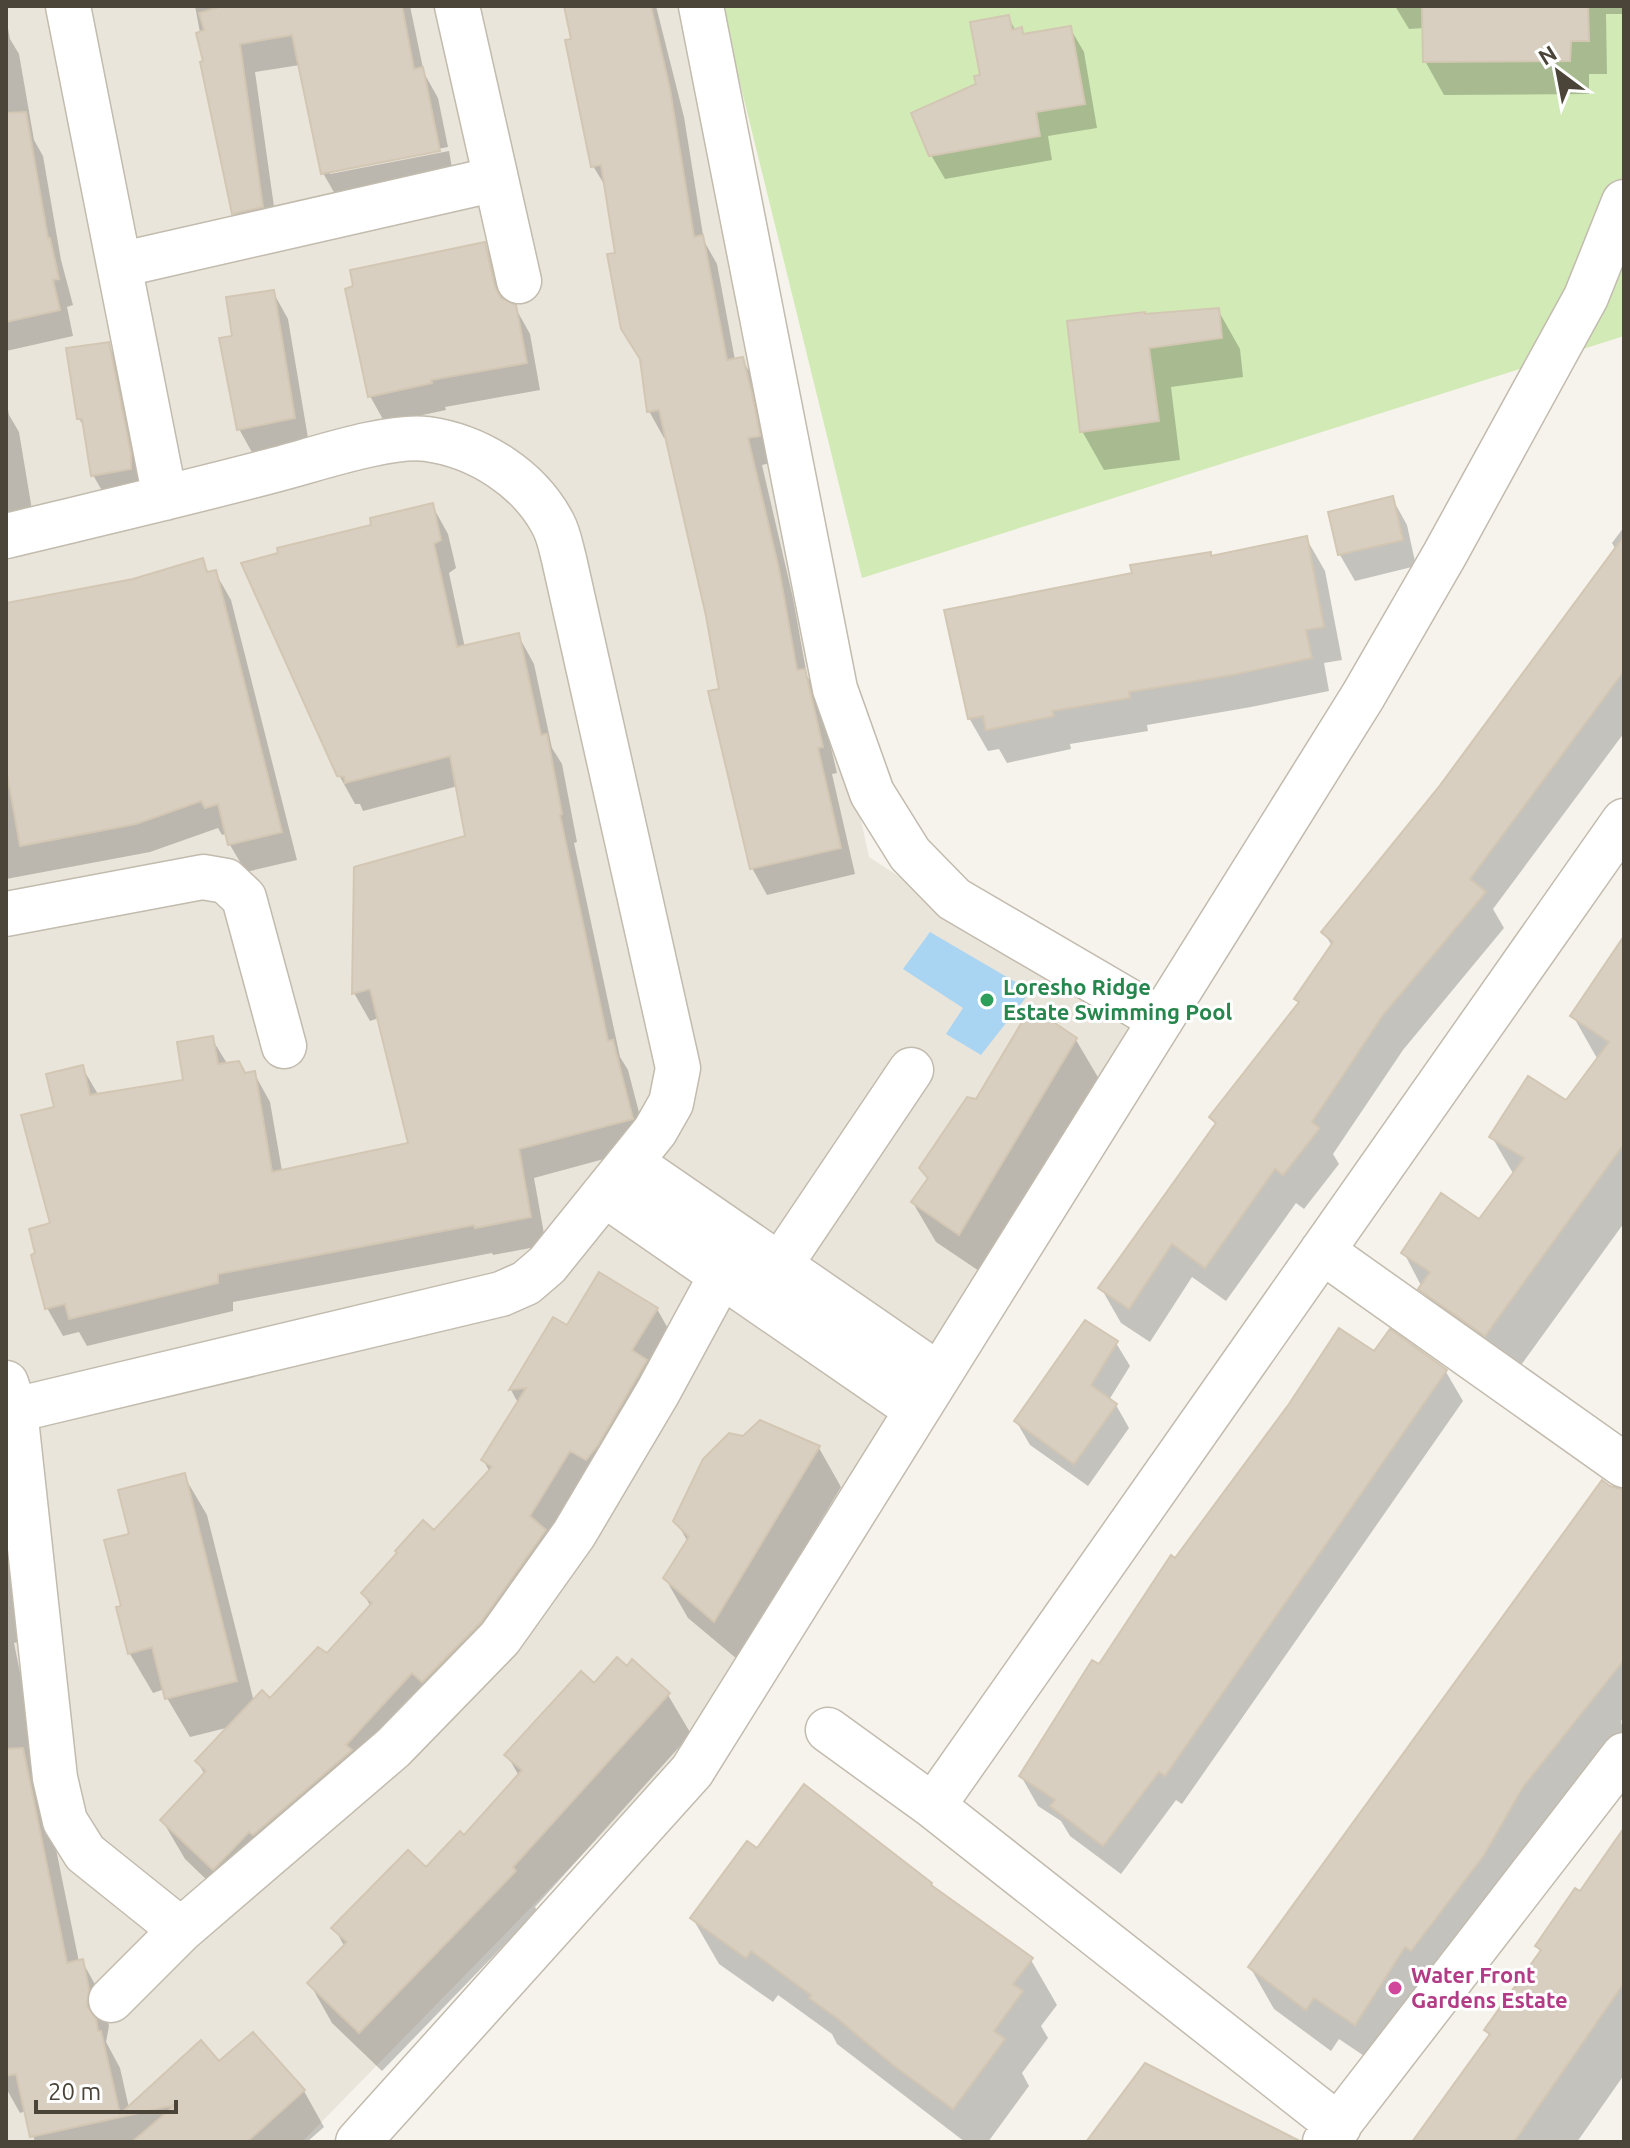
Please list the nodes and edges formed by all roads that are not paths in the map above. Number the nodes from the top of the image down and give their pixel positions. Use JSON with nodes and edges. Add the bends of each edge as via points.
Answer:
{"nodes":[{"id":1,"x":68,"y":6,"type":"edge"},
{"id":2,"x":457,"y":6,"type":"edge"},
{"id":3,"x":701,"y":6,"type":"edge"},
{"id":4,"x":496,"y":179,"type":"junction"},
{"id":5,"x":1624,"y":202,"type":"edge"},
{"id":6,"x":119,"y":265,"type":"junction"},
{"id":7,"x":519,"y":281,"type":"dead end"},
{"id":8,"x":165,"y":498,"type":"junction"},
{"id":9,"x":6,"y":536,"type":"edge"},
{"id":10,"x":1624,"y":821,"type":"edge"},
{"id":11,"x":6,"y":914,"type":"edge"},
{"id":12,"x":1161,"y":1020,"type":"junction"},
{"id":13,"x":284,"y":1046,"type":"dead end"},
{"id":14,"x":911,"y":1070,"type":"dead end"},
{"id":15,"x":617,"y":1178,"type":"junction"},
{"id":16,"x":1322,"y":1251,"type":"junction"},
{"id":17,"x":780,"y":1265,"type":"junction"},
{"id":18,"x":722,"y":1274,"type":"junction"},
{"id":19,"x":928,"y":1392,"type":"junction"},
{"id":20,"x":10,"y":1396,"type":"edge"},
{"id":21,"x":1624,"y":1465,"type":"edge"},
{"id":22,"x":828,"y":1730,"type":"dead end"},
{"id":23,"x":1624,"y":1755,"type":"edge"},
{"id":24,"x":933,"y":1806,"type":"junction"},
{"id":25,"x":181,"y":1930,"type":"junction"},
{"id":26,"x":111,"y":2000,"type":"dead end"},
{"id":27,"x":1332,"y":2134,"type":"edge"},
{"id":28,"x":358,"y":2142,"type":"edge"}],
"edges":[{"from":1,"to":6,"type":"street"},
{"from":2,"to":4,"type":"street"},
{"from":3,"to":12,"type":"street","via":[[835,689],[872,793],[910,854],[954,899]]},
{"from":4,"to":6,"type":"street"},
{"from":4,"to":7,"type":"street"},
{"from":5,"to":12,"type":"street","via":[[1586,297],[1445,554]]},
{"from":6,"to":8,"type":"street"},
{"from":8,"to":9,"type":"street"},
{"from":8,"to":15,"type":"street","via":[[372,444],[423,438],[460,445],[495,464],[540,504],[555,527],[564,559],[678,1068],[671,1103]]},
{"from":10,"to":16,"type":"street"},
{"from":11,"to":13,"type":"street","via":[[203,877],[226,881],[244,898]]},
{"from":12,"to":19,"type":"street"},
{"from":14,"to":17,"type":"street"},
{"from":15,"to":17,"type":"street"},
{"from":15,"to":18,"type":"street"},
{"from":15,"to":20,"type":"street","via":[[547,1265],[526,1283],[501,1294]]},
{"from":16,"to":21,"type":"street"},
{"from":16,"to":24,"type":"street"},
{"from":17,"to":19,"type":"street"},
{"from":18,"to":19,"type":"street"},
{"from":18,"to":25,"type":"street","via":[[574,1534],[500,1638],[393,1748]]},
{"from":19,"to":28,"type":"street","via":[[692,1771]]},
{"from":20,"to":25,"type":"street","via":[[55,1778],[65,1821],[85,1853]]},
{"from":22,"to":24,"type":"street"},
{"from":23,"to":27,"type":"street"},
{"from":24,"to":27,"type":"street"},
{"from":25,"to":26,"type":"street"}]}
